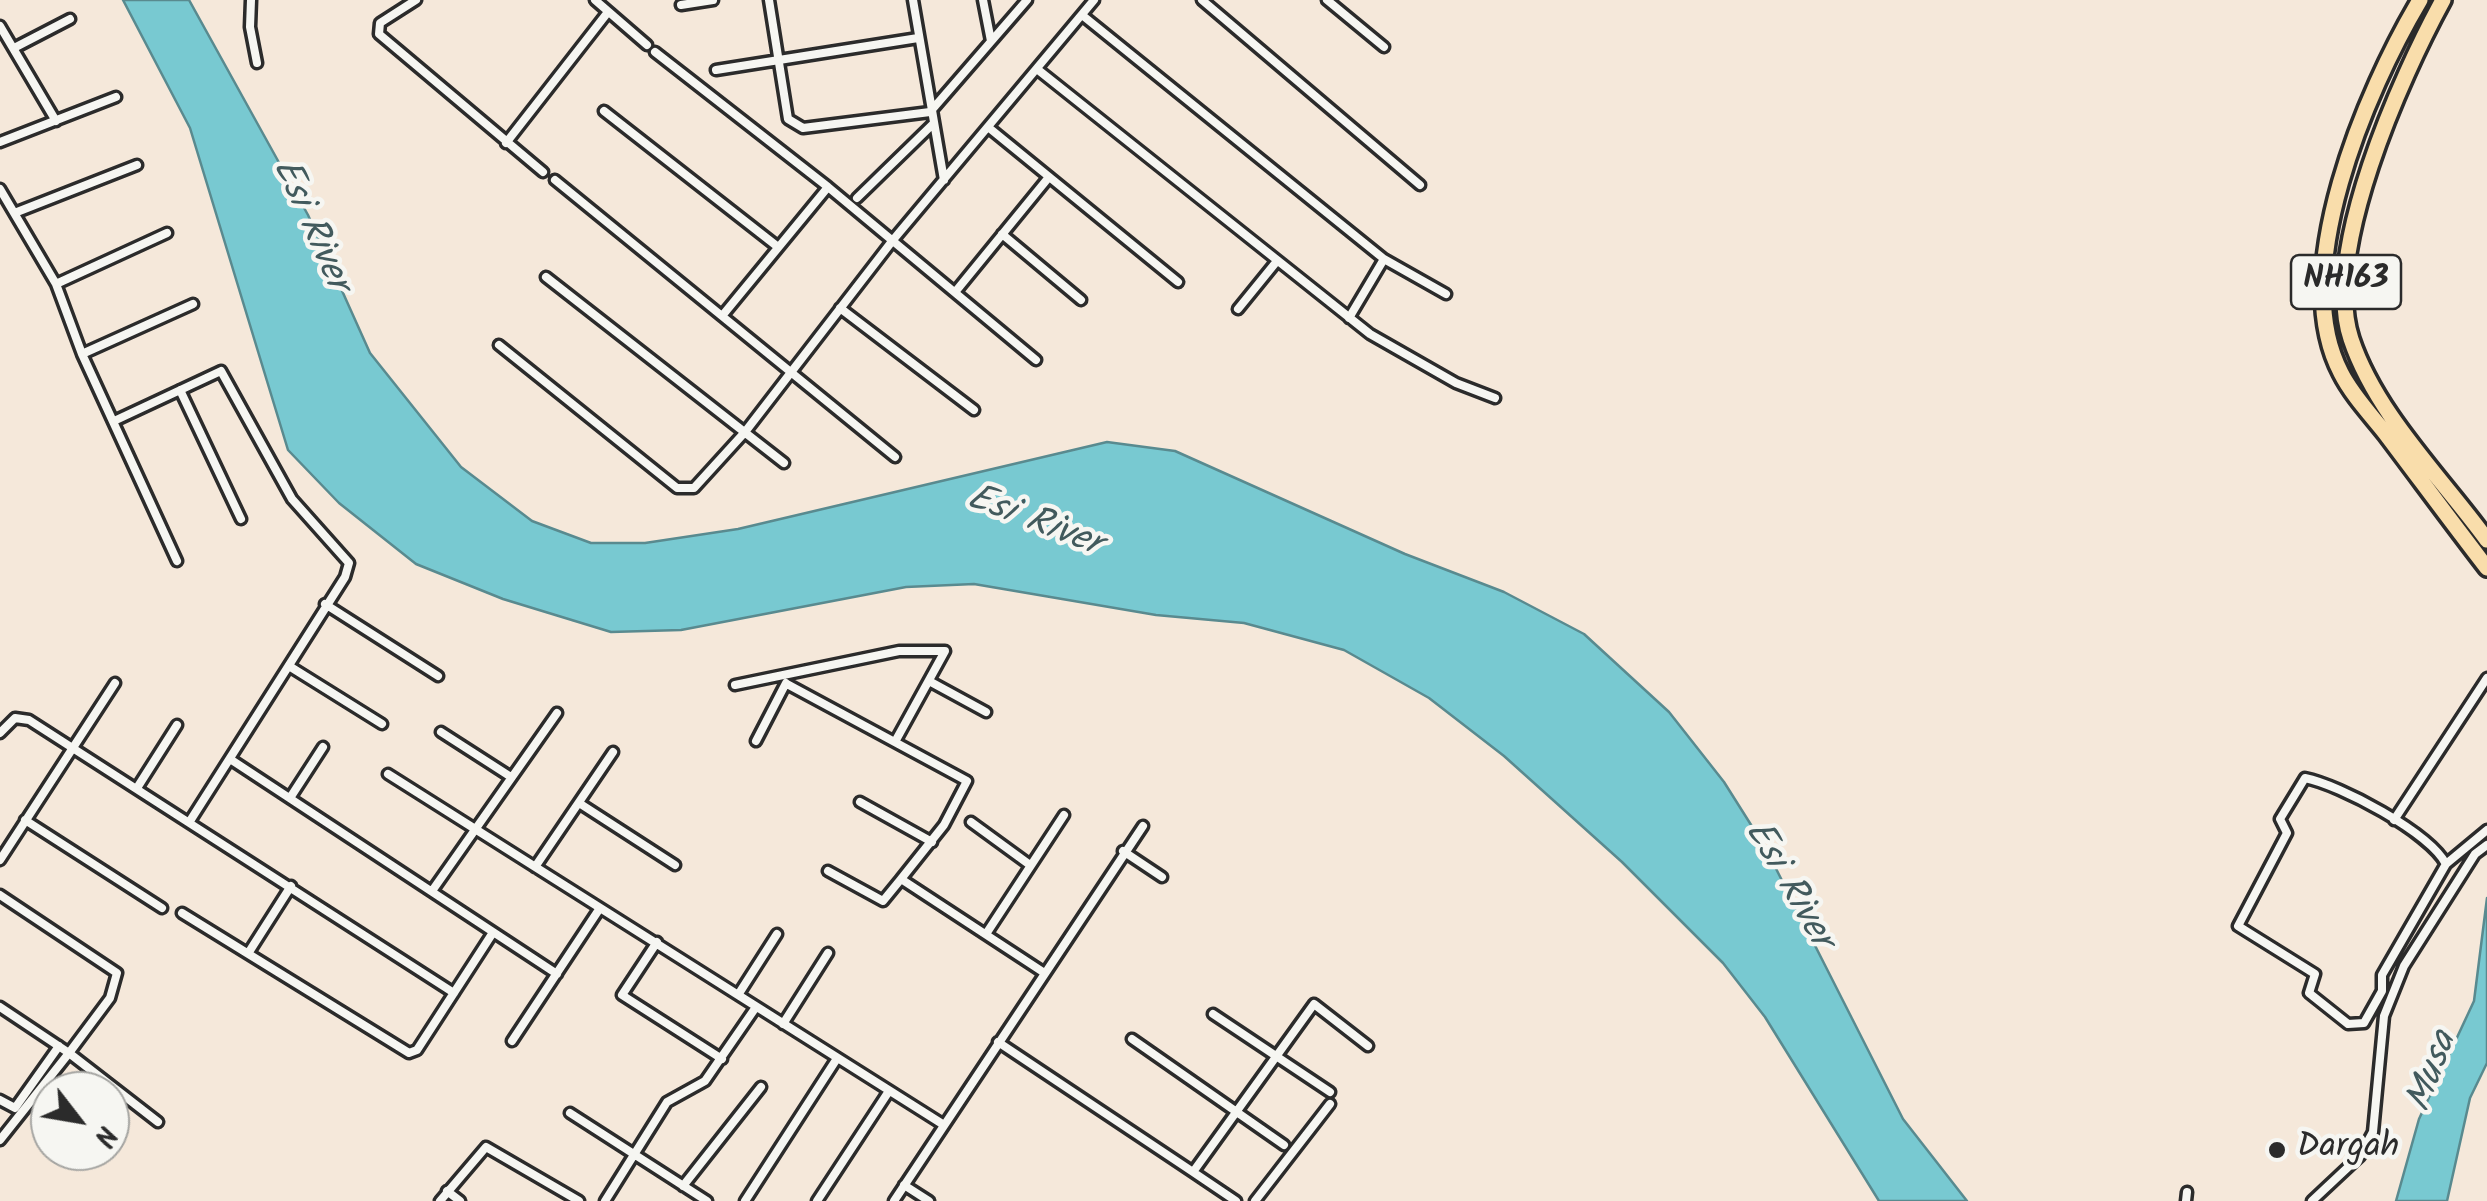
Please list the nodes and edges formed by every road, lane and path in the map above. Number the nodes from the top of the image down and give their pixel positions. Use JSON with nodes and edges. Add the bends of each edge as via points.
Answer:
{"nodes":[{"id":1,"x":251,"y":0,"type":"edge"},
{"id":2,"x":416,"y":0,"type":"edge"},
{"id":3,"x":595,"y":0,"type":"edge"},
{"id":4,"x":713,"y":0,"type":"edge"},
{"id":5,"x":769,"y":0,"type":"edge"},
{"id":6,"x":913,"y":0,"type":"edge"},
{"id":7,"x":983,"y":0,"type":"edge"},
{"id":8,"x":1027,"y":0,"type":"edge"},
{"id":9,"x":1094,"y":0,"type":"edge"},
{"id":10,"x":1202,"y":0,"type":"edge"},
{"id":11,"x":1327,"y":0,"type":"edge"},
{"id":12,"x":2420,"y":0,"type":"edge"},
{"id":13,"x":2443,"y":0,"type":"edge"},
{"id":14,"x":681,"y":5,"type":"dead end"},
{"id":15,"x":608,"y":12,"type":"junction"},
{"id":16,"x":1082,"y":15,"type":"junction"},
{"id":17,"x":70,"y":20,"type":"dead end"},
{"id":18,"x":0,"y":26,"type":"edge"},
{"id":19,"x":918,"y":38,"type":"junction"},
{"id":20,"x":991,"y":41,"type":"junction"},
{"id":21,"x":647,"y":45,"type":"dead end"},
{"id":22,"x":1384,"y":47,"type":"dead end"},
{"id":23,"x":14,"y":48,"type":"junction"},
{"id":24,"x":655,"y":52,"type":"dead end"},
{"id":25,"x":779,"y":60,"type":"junction"},
{"id":26,"x":256,"y":62,"type":"dead end"},
{"id":27,"x":1037,"y":69,"type":"junction"},
{"id":28,"x":716,"y":70,"type":"dead end"},
{"id":29,"x":116,"y":97,"type":"dead end"},
{"id":30,"x":604,"y":111,"type":"dead end"},
{"id":31,"x":930,"y":112,"type":"junction"},
{"id":32,"x":56,"y":120,"type":"junction"},
{"id":33,"x":932,"y":124,"type":"junction"},
{"id":34,"x":988,"y":127,"type":"junction"},
{"id":35,"x":0,"y":142,"type":"edge"},
{"id":36,"x":506,"y":142,"type":"junction"},
{"id":37,"x":137,"y":164,"type":"dead end"},
{"id":38,"x":543,"y":172,"type":"dead end"},
{"id":39,"x":1049,"y":177,"type":"junction"},
{"id":40,"x":555,"y":180,"type":"dead end"},
{"id":41,"x":944,"y":180,"type":"junction"},
{"id":42,"x":1420,"y":184,"type":"dead end"},
{"id":43,"x":828,"y":187,"type":"junction"},
{"id":44,"x":0,"y":189,"type":"edge"},
{"id":45,"x":857,"y":198,"type":"dead end"},
{"id":46,"x":17,"y":212,"type":"junction"},
{"id":47,"x":167,"y":233,"type":"dead end"},
{"id":48,"x":1002,"y":234,"type":"junction"},
{"id":49,"x":893,"y":240,"type":"junction"},
{"id":50,"x":778,"y":248,"type":"junction"},
{"id":51,"x":1384,"y":260,"type":"junction"},
{"id":52,"x":1277,"y":261,"type":"junction"},
{"id":53,"x":546,"y":277,"type":"dead end"},
{"id":54,"x":1178,"y":282,"type":"dead end"},
{"id":55,"x":56,"y":284,"type":"junction"},
{"id":56,"x":956,"y":291,"type":"junction"},
{"id":57,"x":1446,"y":294,"type":"dead end"},
{"id":58,"x":1081,"y":300,"type":"dead end"},
{"id":59,"x":192,"y":304,"type":"dead end"},
{"id":60,"x":840,"y":308,"type":"junction"},
{"id":61,"x":1238,"y":309,"type":"dead end"},
{"id":62,"x":722,"y":316,"type":"junction"},
{"id":63,"x":1349,"y":318,"type":"junction"},
{"id":64,"x":499,"y":345,"type":"dead end"},
{"id":65,"x":82,"y":354,"type":"junction"},
{"id":66,"x":1036,"y":360,"type":"dead end"},
{"id":67,"x":790,"y":372,"type":"junction"},
{"id":68,"x":180,"y":390,"type":"junction"},
{"id":69,"x":1494,"y":398,"type":"dead end"},
{"id":70,"x":974,"y":410,"type":"dead end"},
{"id":71,"x":114,"y":421,"type":"junction"},
{"id":72,"x":745,"y":432,"type":"junction"},
{"id":73,"x":895,"y":457,"type":"dead end"},
{"id":74,"x":784,"y":463,"type":"dead end"},
{"id":75,"x":241,"y":520,"type":"dead end"},
{"id":76,"x":2487,"y":540,"type":"edge"},
{"id":77,"x":177,"y":561,"type":"dead end"},
{"id":78,"x":2487,"y":568,"type":"edge"},
{"id":79,"x":326,"y":604,"type":"junction"},
{"id":80,"x":288,"y":666,"type":"junction"},
{"id":81,"x":438,"y":676,"type":"dead end"},
{"id":82,"x":2487,"y":678,"type":"edge"},
{"id":83,"x":786,"y":679,"type":"junction"},
{"id":84,"x":929,"y":681,"type":"junction"},
{"id":85,"x":114,"y":683,"type":"dead end"},
{"id":86,"x":734,"y":685,"type":"dead end"},
{"id":87,"x":986,"y":712,"type":"dead end"},
{"id":88,"x":556,"y":713,"type":"dead end"},
{"id":89,"x":382,"y":724,"type":"dead end"},
{"id":90,"x":178,"y":725,"type":"dead end"},
{"id":91,"x":1,"y":728,"type":"edge"},
{"id":92,"x":441,"y":732,"type":"dead end"},
{"id":93,"x":896,"y":740,"type":"junction"},
{"id":94,"x":756,"y":741,"type":"dead end"},
{"id":95,"x":323,"y":747,"type":"dead end"},
{"id":96,"x":72,"y":748,"type":"junction"},
{"id":97,"x":613,"y":752,"type":"dead end"},
{"id":98,"x":230,"y":759,"type":"junction"},
{"id":99,"x":388,"y":774,"type":"dead end"},
{"id":100,"x":511,"y":776,"type":"junction"},
{"id":101,"x":137,"y":788,"type":"junction"},
{"id":102,"x":290,"y":798,"type":"junction"},
{"id":103,"x":860,"y":802,"type":"dead end"},
{"id":104,"x":579,"y":803,"type":"junction"},
{"id":105,"x":1064,"y":816,"type":"dead end"},
{"id":106,"x":25,"y":820,"type":"junction"},
{"id":107,"x":2394,"y":820,"type":"junction"},
{"id":108,"x":190,"y":821,"type":"junction"},
{"id":109,"x":971,"y":822,"type":"dead end"},
{"id":110,"x":476,"y":826,"type":"junction"},
{"id":111,"x":1143,"y":826,"type":"dead end"},
{"id":112,"x":2487,"y":830,"type":"edge"},
{"id":113,"x":932,"y":842,"type":"junction"},
{"id":114,"x":2487,"y":845,"type":"edge"},
{"id":115,"x":1123,"y":851,"type":"junction"},
{"id":116,"x":0,"y":860,"type":"edge"},
{"id":117,"x":675,"y":864,"type":"dead end"},
{"id":118,"x":2446,"y":864,"type":"junction"},
{"id":119,"x":1030,"y":865,"type":"junction"},
{"id":120,"x":535,"y":866,"type":"junction"},
{"id":121,"x":828,"y":871,"type":"dead end"},
{"id":122,"x":1162,"y":877,"type":"dead end"},
{"id":123,"x":901,"y":878,"type":"junction"},
{"id":124,"x":291,"y":886,"type":"junction"},
{"id":125,"x":432,"y":891,"type":"junction"},
{"id":126,"x":0,"y":894,"type":"edge"},
{"id":127,"x":162,"y":908,"type":"dead end"},
{"id":128,"x":600,"y":908,"type":"junction"},
{"id":129,"x":182,"y":913,"type":"dead end"},
{"id":130,"x":492,"y":934,"type":"junction"},
{"id":131,"x":776,"y":934,"type":"dead end"},
{"id":132,"x":986,"y":934,"type":"junction"},
{"id":133,"x":657,"y":942,"type":"junction"},
{"id":134,"x":249,"y":952,"type":"junction"},
{"id":135,"x":828,"y":953,"type":"dead end"},
{"id":136,"x":1043,"y":972,"type":"junction"},
{"id":137,"x":556,"y":974,"type":"junction"},
{"id":138,"x":454,"y":993,"type":"junction"},
{"id":139,"x":738,"y":995,"type":"junction"},
{"id":140,"x":0,"y":1007,"type":"edge"},
{"id":141,"x":756,"y":1007,"type":"junction"},
{"id":142,"x":1213,"y":1014,"type":"dead end"},
{"id":143,"x":783,"y":1024,"type":"junction"},
{"id":144,"x":1132,"y":1039,"type":"dead end"},
{"id":145,"x":512,"y":1040,"type":"dead end"},
{"id":146,"x":998,"y":1042,"type":"junction"},
{"id":147,"x":59,"y":1046,"type":"junction"},
{"id":148,"x":1368,"y":1046,"type":"dead end"},
{"id":149,"x":69,"y":1053,"type":"junction"},
{"id":150,"x":1276,"y":1055,"type":"junction"},
{"id":151,"x":722,"y":1059,"type":"junction"},
{"id":152,"x":836,"y":1060,"type":"junction"},
{"id":153,"x":761,"y":1087,"type":"dead end"},
{"id":154,"x":889,"y":1091,"type":"junction"},
{"id":155,"x":1330,"y":1092,"type":"dead end"},
{"id":156,"x":0,"y":1100,"type":"edge"},
{"id":157,"x":1330,"y":1104,"type":"dead end"},
{"id":158,"x":570,"y":1113,"type":"dead end"},
{"id":159,"x":1235,"y":1113,"type":"junction"},
{"id":160,"x":158,"y":1122,"type":"dead end"},
{"id":161,"x":944,"y":1125,"type":"junction"},
{"id":162,"x":0,"y":1140,"type":"edge"},
{"id":163,"x":1284,"y":1145,"type":"dead end"},
{"id":164,"x":634,"y":1154,"type":"junction"},
{"id":165,"x":1193,"y":1172,"type":"junction"},
{"id":166,"x":904,"y":1185,"type":"junction"},
{"id":167,"x":683,"y":1186,"type":"junction"},
{"id":168,"x":448,"y":1191,"type":"junction"},
{"id":169,"x":440,"y":1201,"type":"edge"},
{"id":170,"x":460,"y":1201,"type":"edge"},
{"id":171,"x":579,"y":1201,"type":"edge"},
{"id":172,"x":605,"y":1201,"type":"edge"},
{"id":173,"x":707,"y":1201,"type":"edge"},
{"id":174,"x":745,"y":1201,"type":"edge"},
{"id":175,"x":816,"y":1201,"type":"edge"},
{"id":176,"x":894,"y":1201,"type":"edge"},
{"id":177,"x":929,"y":1201,"type":"edge"},
{"id":178,"x":1236,"y":1201,"type":"edge"},
{"id":179,"x":1255,"y":1201,"type":"edge"},
{"id":180,"x":2312,"y":1201,"type":"edge"}],
"edges":[{"from":1,"to":26,"type":"street"},
{"from":2,"to":36,"type":"street","via":[[380,24],[379,34]]},
{"from":3,"to":15,"type":"street"},
{"from":4,"to":14,"type":"street"},
{"from":5,"to":25,"type":"street"},
{"from":6,"to":19,"type":"street"},
{"from":7,"to":20,"type":"street"},
{"from":8,"to":20,"type":"street"},
{"from":9,"to":16,"type":"street"},
{"from":10,"to":42,"type":"street"},
{"from":11,"to":22,"type":"street"},
{"from":12,"to":78,"type":"highway","number":"NH163","via":[[2358,134],[2322,266],[2320,306],[2341,375]]},
{"from":13,"to":76,"type":"highway","number":"NH163","via":[[2392,102],[2346,264],[2345,301],[2350,337],[2381,399]]},
{"from":15,"to":21,"type":"street"},
{"from":15,"to":36,"type":"street"},
{"from":16,"to":27,"type":"street"},
{"from":16,"to":51,"type":"street"},
{"from":17,"to":23,"type":"street"},
{"from":18,"to":23,"type":"street"},
{"from":19,"to":25,"type":"street"},
{"from":19,"to":31,"type":"street"},
{"from":20,"to":31,"type":"street"},
{"from":23,"to":32,"type":"street"},
{"from":24,"to":43,"type":"street"},
{"from":25,"to":28,"type":"street"},
{"from":25,"to":31,"type":"street","via":[[793,126]]},
{"from":27,"to":34,"type":"street"},
{"from":27,"to":52,"type":"street"},
{"from":29,"to":32,"type":"street"},
{"from":30,"to":50,"type":"street"},
{"from":31,"to":33,"type":"street"},
{"from":32,"to":35,"type":"street"},
{"from":33,"to":41,"type":"street"},
{"from":33,"to":45,"type":"street"},
{"from":34,"to":39,"type":"street"},
{"from":34,"to":41,"type":"street"},
{"from":36,"to":38,"type":"street"},
{"from":37,"to":46,"type":"street"},
{"from":39,"to":48,"type":"street"},
{"from":39,"to":54,"type":"street"},
{"from":40,"to":62,"type":"street"},
{"from":41,"to":49,"type":"street"},
{"from":43,"to":49,"type":"street"},
{"from":43,"to":50,"type":"street"},
{"from":44,"to":46,"type":"street"},
{"from":46,"to":55,"type":"street"},
{"from":47,"to":55,"type":"street"},
{"from":48,"to":56,"type":"street"},
{"from":48,"to":58,"type":"street"},
{"from":49,"to":56,"type":"street"},
{"from":49,"to":60,"type":"street"},
{"from":50,"to":62,"type":"street"},
{"from":51,"to":57,"type":"street"},
{"from":51,"to":63,"type":"street"},
{"from":52,"to":61,"type":"street"},
{"from":52,"to":63,"type":"street"},
{"from":53,"to":72,"type":"street"},
{"from":55,"to":65,"type":"street"},
{"from":56,"to":66,"type":"street"},
{"from":59,"to":65,"type":"street"},
{"from":60,"to":67,"type":"street"},
{"from":60,"to":70,"type":"street"},
{"from":62,"to":67,"type":"street"},
{"from":63,"to":69,"type":"street","via":[[1456,383]]},
{"from":64,"to":72,"type":"street","via":[[685,491]]},
{"from":65,"to":71,"type":"street"},
{"from":67,"to":72,"type":"street"},
{"from":67,"to":73,"type":"street"},
{"from":68,"to":71,"type":"street"},
{"from":68,"to":75,"type":"street"},
{"from":68,"to":79,"type":"street","via":[[220,371],[292,499],[348,563]]},
{"from":71,"to":77,"type":"street"},
{"from":72,"to":74,"type":"street"},
{"from":79,"to":80,"type":"street"},
{"from":79,"to":81,"type":"street"},
{"from":80,"to":89,"type":"street"},
{"from":80,"to":98,"type":"street"},
{"from":82,"to":107,"type":"street"},
{"from":83,"to":84,"type":"street","via":[[899,652],[945,651]]},
{"from":83,"to":86,"type":"street"},
{"from":83,"to":93,"type":"street"},
{"from":83,"to":94,"type":"street"},
{"from":84,"to":87,"type":"street"},
{"from":84,"to":93,"type":"street"},
{"from":85,"to":96,"type":"street"},
{"from":88,"to":100,"type":"street"},
{"from":90,"to":101,"type":"street"},
{"from":91,"to":96,"type":"street","via":[[16,718],[28,720]]},
{"from":92,"to":100,"type":"street"},
{"from":93,"to":113,"type":"street","via":[[967,781]]},
{"from":95,"to":102,"type":"street"},
{"from":96,"to":101,"type":"street"},
{"from":96,"to":106,"type":"street"},
{"from":97,"to":104,"type":"street"},
{"from":98,"to":102,"type":"street"},
{"from":98,"to":108,"type":"street"},
{"from":99,"to":110,"type":"street"},
{"from":100,"to":110,"type":"street"},
{"from":101,"to":108,"type":"street"},
{"from":102,"to":125,"type":"street"},
{"from":103,"to":113,"type":"street"},
{"from":104,"to":117,"type":"street"},
{"from":104,"to":120,"type":"street"},
{"from":105,"to":119,"type":"street"},
{"from":106,"to":116,"type":"street"},
{"from":106,"to":127,"type":"street"},
{"from":107,"to":118,"type":"street"},
{"from":107,"to":118,"type":"street","via":[[2326,782],[2305,778],[2280,819],[2287,833],[2275,862],[2238,926],[2315,974],[2309,993],[2348,1024],[2364,1023],[2382,991],[2382,975]]},
{"from":108,"to":124,"type":"street"},
{"from":109,"to":119,"type":"street"},
{"from":110,"to":120,"type":"street"},
{"from":110,"to":125,"type":"street"},
{"from":111,"to":115,"type":"street"},
{"from":112,"to":118,"type":"street"},
{"from":113,"to":123,"type":"street"},
{"from":114,"to":180,"type":"street","via":[[2475,854],[2384,1016],[2373,1132],[2360,1156]]},
{"from":115,"to":122,"type":"street"},
{"from":115,"to":136,"type":"street"},
{"from":119,"to":132,"type":"street"},
{"from":120,"to":128,"type":"street"},
{"from":121,"to":123,"type":"street","via":[[883,900]]},
{"from":123,"to":132,"type":"street"},
{"from":124,"to":134,"type":"street"},
{"from":124,"to":138,"type":"street"},
{"from":125,"to":130,"type":"street"},
{"from":126,"to":149,"type":"street","via":[[116,974],[110,998]]},
{"from":128,"to":133,"type":"street"},
{"from":128,"to":137,"type":"street"},
{"from":129,"to":134,"type":"street"},
{"from":130,"to":137,"type":"street"},
{"from":130,"to":138,"type":"street"},
{"from":131,"to":139,"type":"street"},
{"from":132,"to":136,"type":"street"},
{"from":133,"to":139,"type":"street"},
{"from":133,"to":151,"type":"street","via":[[622,995]]},
{"from":134,"to":138,"type":"street","via":[[409,1053]]},
{"from":135,"to":143,"type":"street"},
{"from":136,"to":146,"type":"street"},
{"from":137,"to":145,"type":"street"},
{"from":139,"to":141,"type":"street"},
{"from":140,"to":147,"type":"street"},
{"from":141,"to":143,"type":"street"},
{"from":141,"to":151,"type":"street"},
{"from":142,"to":150,"type":"street"},
{"from":143,"to":152,"type":"street"},
{"from":144,"to":159,"type":"street"},
{"from":146,"to":161,"type":"street"},
{"from":146,"to":165,"type":"street"},
{"from":147,"to":149,"type":"street"},
{"from":147,"to":156,"type":"street","via":[[15,1108]]},
{"from":148,"to":150,"type":"street","via":[[1314,1004]]},
{"from":149,"to":160,"type":"street"},
{"from":149,"to":162,"type":"street"},
{"from":150,"to":155,"type":"street"},
{"from":150,"to":159,"type":"street"},
{"from":151,"to":164,"type":"street","via":[[705,1081],[667,1102]]},
{"from":152,"to":154,"type":"street"},
{"from":152,"to":174,"type":"street"},
{"from":153,"to":167,"type":"street"},
{"from":154,"to":161,"type":"street"},
{"from":154,"to":175,"type":"street"},
{"from":157,"to":179,"type":"street"},
{"from":158,"to":164,"type":"street"},
{"from":159,"to":163,"type":"street"},
{"from":159,"to":165,"type":"street"},
{"from":161,"to":166,"type":"street"},
{"from":164,"to":167,"type":"street"},
{"from":164,"to":172,"type":"street"},
{"from":165,"to":178,"type":"street"},
{"from":166,"to":176,"type":"street"},
{"from":166,"to":177,"type":"street"},
{"from":167,"to":173,"type":"street"},
{"from":168,"to":169,"type":"street"},
{"from":168,"to":170,"type":"street"},
{"from":168,"to":171,"type":"street","via":[[486,1147]]}]}
